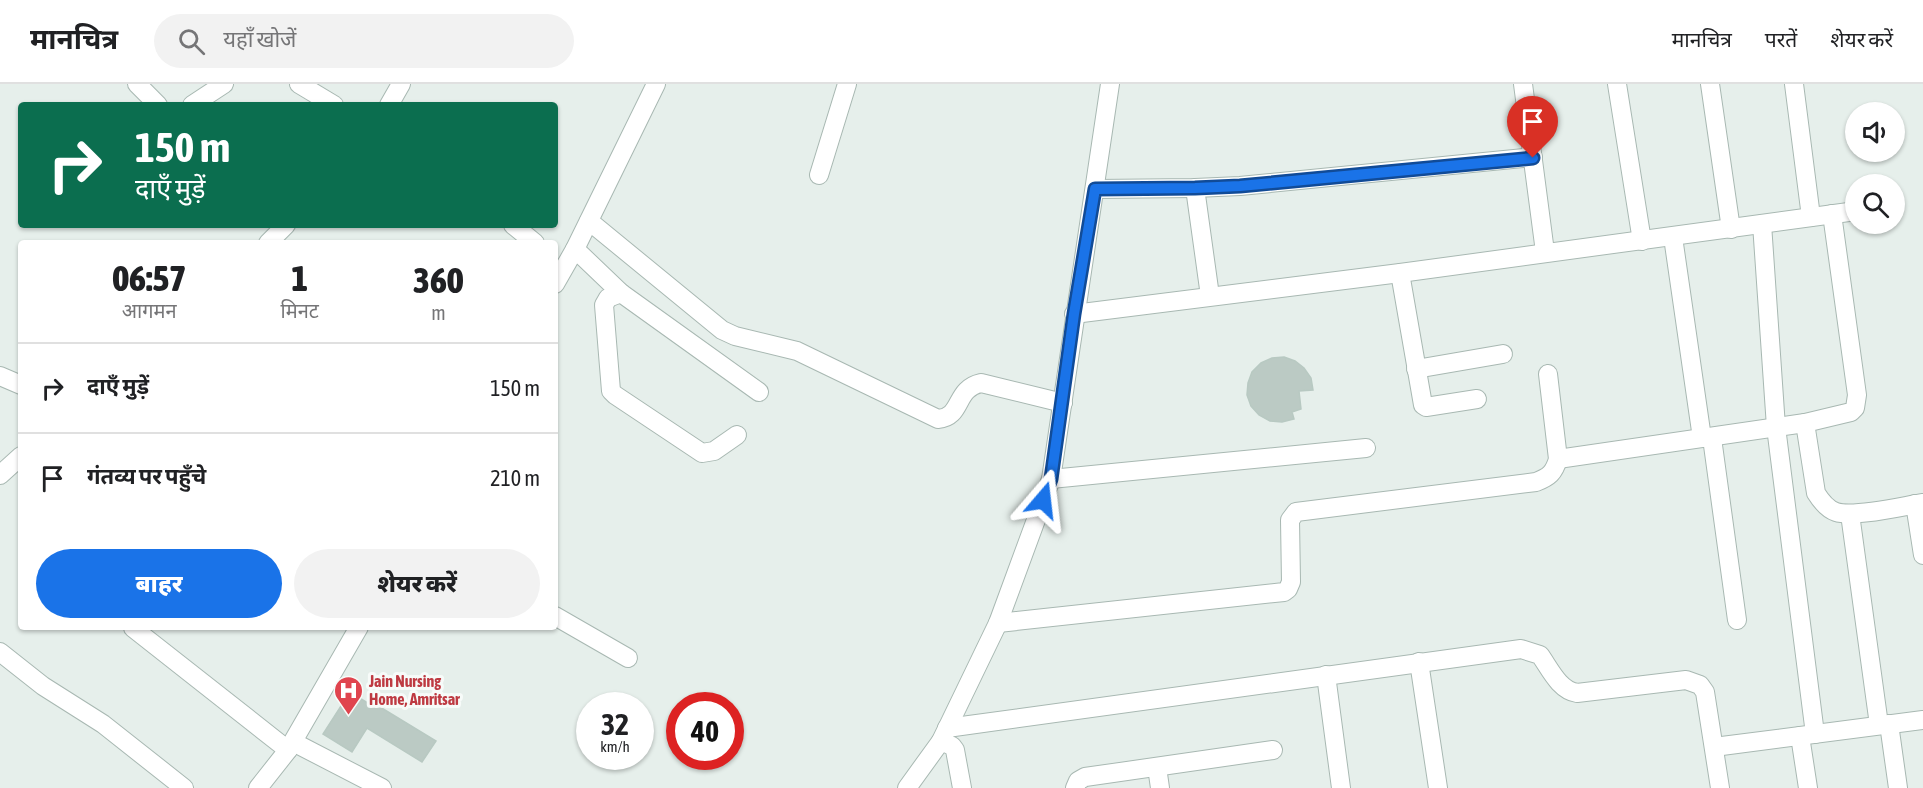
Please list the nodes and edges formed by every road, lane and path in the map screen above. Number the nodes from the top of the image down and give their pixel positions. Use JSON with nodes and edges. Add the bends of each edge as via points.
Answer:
{"nodes":[{"id":1,"x":137,"y":84,"type":"edge"},
{"id":2,"x":224,"y":84,"type":"edge"},
{"id":3,"x":298,"y":84,"type":"edge"},
{"id":4,"x":401,"y":84,"type":"edge"},
{"id":5,"x":656,"y":84,"type":"edge"},
{"id":6,"x":847,"y":84,"type":"edge"},
{"id":7,"x":1110,"y":84,"type":"edge"},
{"id":8,"x":1523,"y":84,"type":"edge"},
{"id":9,"x":1617,"y":84,"type":"edge"},
{"id":10,"x":1710,"y":84,"type":"edge"},
{"id":11,"x":1794,"y":84,"type":"edge"},
{"id":12,"x":155,"y":102,"type":"edge"},
{"id":13,"x":197,"y":102,"type":"edge"},
{"id":14,"x":329,"y":102,"type":"edge"},
{"id":15,"x":391,"y":102,"type":"edge"},
{"id":16,"x":1533,"y":158,"type":"junction"},
{"id":17,"x":819,"y":175,"type":"dead end"},
{"id":18,"x":1195,"y":188,"type":"junction"},
{"id":19,"x":1095,"y":189,"type":"junction"},
{"id":20,"x":1845,"y":212,"type":"edge"},
{"id":21,"x":1832,"y":214,"type":"junction"},
{"id":22,"x":1811,"y":217,"type":"junction"},
{"id":23,"x":589,"y":221,"type":"junction"},
{"id":24,"x":1762,"y":224,"type":"junction"},
{"id":25,"x":283,"y":228,"type":"edge"},
{"id":26,"x":517,"y":228,"type":"edge"},
{"id":27,"x":1731,"y":229,"type":"junction"},
{"id":28,"x":1673,"y":237,"type":"junction"},
{"id":29,"x":271,"y":240,"type":"edge"},
{"id":30,"x":531,"y":240,"type":"edge"},
{"id":31,"x":1642,"y":241,"type":"junction"},
{"id":32,"x":575,"y":249,"type":"junction"},
{"id":33,"x":1545,"y":252,"type":"junction"},
{"id":34,"x":560,"y":264,"type":"edge"},
{"id":35,"x":1400,"y":273,"type":"junction"},
{"id":36,"x":621,"y":293,"type":"junction"},
{"id":37,"x":1210,"y":296,"type":"junction"},
{"id":38,"x":1074,"y":314,"type":"junction"},
{"id":39,"x":1503,"y":354,"type":"dead end"},
{"id":40,"x":1416,"y":369,"type":"junction"},
{"id":41,"x":1548,"y":374,"type":"dead end"},
{"id":42,"x":0,"y":376,"type":"edge"},
{"id":43,"x":18,"y":384,"type":"edge"},
{"id":44,"x":759,"y":392,"type":"dead end"},
{"id":45,"x":1477,"y":399,"type":"dead end"},
{"id":46,"x":1063,"y":403,"type":"junction"},
{"id":47,"x":1805,"y":423,"type":"junction"},
{"id":48,"x":1776,"y":427,"type":"junction"},
{"id":49,"x":737,"y":435,"type":"dead end"},
{"id":50,"x":1707,"y":438,"type":"junction"},
{"id":51,"x":1366,"y":448,"type":"dead end"},
{"id":52,"x":18,"y":459,"type":"edge"},
{"id":53,"x":1558,"y":459,"type":"junction"},
{"id":54,"x":0,"y":475,"type":"edge"},
{"id":55,"x":1051,"y":479,"type":"junction"},
{"id":56,"x":1919,"y":504,"type":"edge"},
{"id":57,"x":1850,"y":514,"type":"junction"},
{"id":58,"x":1923,"y":555,"type":"edge"},
{"id":59,"x":558,"y":618,"type":"edge"},
{"id":60,"x":1737,"y":620,"type":"dead end"},
{"id":61,"x":998,"y":623,"type":"junction"},
{"id":62,"x":136,"y":630,"type":"edge"},
{"id":63,"x":357,"y":630,"type":"edge"},
{"id":64,"x":0,"y":652,"type":"edge"},
{"id":65,"x":628,"y":658,"type":"dead end"},
{"id":66,"x":1419,"y":662,"type":"junction"},
{"id":67,"x":1326,"y":675,"type":"junction"},
{"id":68,"x":1923,"y":720,"type":"edge"},
{"id":69,"x":1884,"y":725,"type":"junction"},
{"id":70,"x":944,"y":735,"type":"junction"},
{"id":71,"x":1808,"y":735,"type":"junction"},
{"id":72,"x":291,"y":746,"type":"junction"},
{"id":73,"x":1714,"y":747,"type":"junction"},
{"id":74,"x":1273,"y":750,"type":"dead end"},
{"id":75,"x":1157,"y":767,"type":"junction"},
{"id":76,"x":911,"y":786,"type":"edge"},
{"id":77,"x":1338,"y":787,"type":"edge"},
{"id":78,"x":184,"y":788,"type":"edge"},
{"id":79,"x":258,"y":788,"type":"edge"},
{"id":80,"x":382,"y":788,"type":"edge"},
{"id":81,"x":962,"y":788,"type":"edge"},
{"id":82,"x":1075,"y":788,"type":"edge"},
{"id":83,"x":1160,"y":788,"type":"edge"},
{"id":84,"x":1438,"y":788,"type":"edge"},
{"id":85,"x":1720,"y":788,"type":"edge"},
{"id":86,"x":1808,"y":788,"type":"edge"},
{"id":87,"x":1898,"y":788,"type":"edge"}],
"edges":[{"from":1,"to":12,"type":"street"},
{"from":2,"to":13,"type":"street"},
{"from":3,"to":14,"type":"street"},
{"from":4,"to":15,"type":"street"},
{"from":5,"to":23,"type":"street"},
{"from":6,"to":17,"type":"street"},
{"from":7,"to":19,"type":"street"},
{"from":8,"to":16,"type":"street"},
{"from":9,"to":31,"type":"street"},
{"from":10,"to":27,"type":"street"},
{"from":11,"to":22,"type":"street"},
{"from":16,"to":18,"type":"street"},
{"from":16,"to":33,"type":"street"},
{"from":18,"to":19,"type":"street"},
{"from":18,"to":37,"type":"street"},
{"from":19,"to":38,"type":"street"},
{"from":20,"to":21,"type":"street"},
{"from":21,"to":22,"type":"street"},
{"from":21,"to":47,"type":"street","via":[[1857,402],[1851,412]]},
{"from":22,"to":24,"type":"street"},
{"from":23,"to":32,"type":"street"},
{"from":23,"to":46,"type":"street","via":[[722,330],[797,351],[938,420],[952,414],[966,389],[981,383]]},
{"from":24,"to":27,"type":"street"},
{"from":24,"to":48,"type":"street"},
{"from":25,"to":29,"type":"street"},
{"from":26,"to":30,"type":"street"},
{"from":27,"to":28,"type":"street"},
{"from":28,"to":31,"type":"street"},
{"from":28,"to":50,"type":"street"},
{"from":31,"to":33,"type":"street"},
{"from":32,"to":34,"type":"street"},
{"from":32,"to":36,"type":"street"},
{"from":33,"to":35,"type":"street"},
{"from":35,"to":37,"type":"street"},
{"from":35,"to":40,"type":"street"},
{"from":36,"to":44,"type":"street"},
{"from":36,"to":49,"type":"street","via":[[608,298],[604,305],[611,391],[702,453],[714,451]]},
{"from":37,"to":38,"type":"street"},
{"from":38,"to":46,"type":"street"},
{"from":39,"to":40,"type":"street"},
{"from":40,"to":45,"type":"street","via":[[1426,407]]},
{"from":41,"to":53,"type":"street"},
{"from":42,"to":43,"type":"street"},
{"from":46,"to":55,"type":"street"},
{"from":47,"to":48,"type":"street"},
{"from":47,"to":57,"type":"street","via":[[1816,493],[1837,513]]},
{"from":48,"to":50,"type":"street"},
{"from":48,"to":71,"type":"street"},
{"from":50,"to":53,"type":"street"},
{"from":50,"to":60,"type":"street"},
{"from":51,"to":55,"type":"street"},
{"from":52,"to":54,"type":"street"},
{"from":53,"to":61,"type":"street","via":[[1555,471],[1536,482],[1296,512],[1290,520],[1291,582],[1284,592]]},
{"from":55,"to":61,"type":"street"},
{"from":56,"to":57,"type":"street"},
{"from":56,"to":58,"type":"street"},
{"from":57,"to":69,"type":"street"},
{"from":59,"to":65,"type":"street"},
{"from":61,"to":70,"type":"street"},
{"from":62,"to":72,"type":"street"},
{"from":63,"to":72,"type":"street"},
{"from":64,"to":78,"type":"street","via":[[43,686],[103,724]]},
{"from":66,"to":67,"type":"street"},
{"from":66,"to":73,"type":"street","via":[[1521,649],[1540,655],[1559,683],[1568,692],[1577,693],[1694,681],[1705,692]]},
{"from":66,"to":84,"type":"street"},
{"from":67,"to":70,"type":"street"},
{"from":67,"to":77,"type":"street"},
{"from":68,"to":69,"type":"street"},
{"from":69,"to":71,"type":"street"},
{"from":69,"to":87,"type":"street"},
{"from":70,"to":76,"type":"street"},
{"from":70,"to":81,"type":"street","via":[[955,750]]},
{"from":71,"to":73,"type":"street"},
{"from":71,"to":86,"type":"street"},
{"from":72,"to":79,"type":"street"},
{"from":72,"to":80,"type":"street"},
{"from":73,"to":85,"type":"street"},
{"from":74,"to":75,"type":"street"},
{"from":75,"to":82,"type":"street","via":[[1085,777]]},
{"from":75,"to":83,"type":"street"}]}
